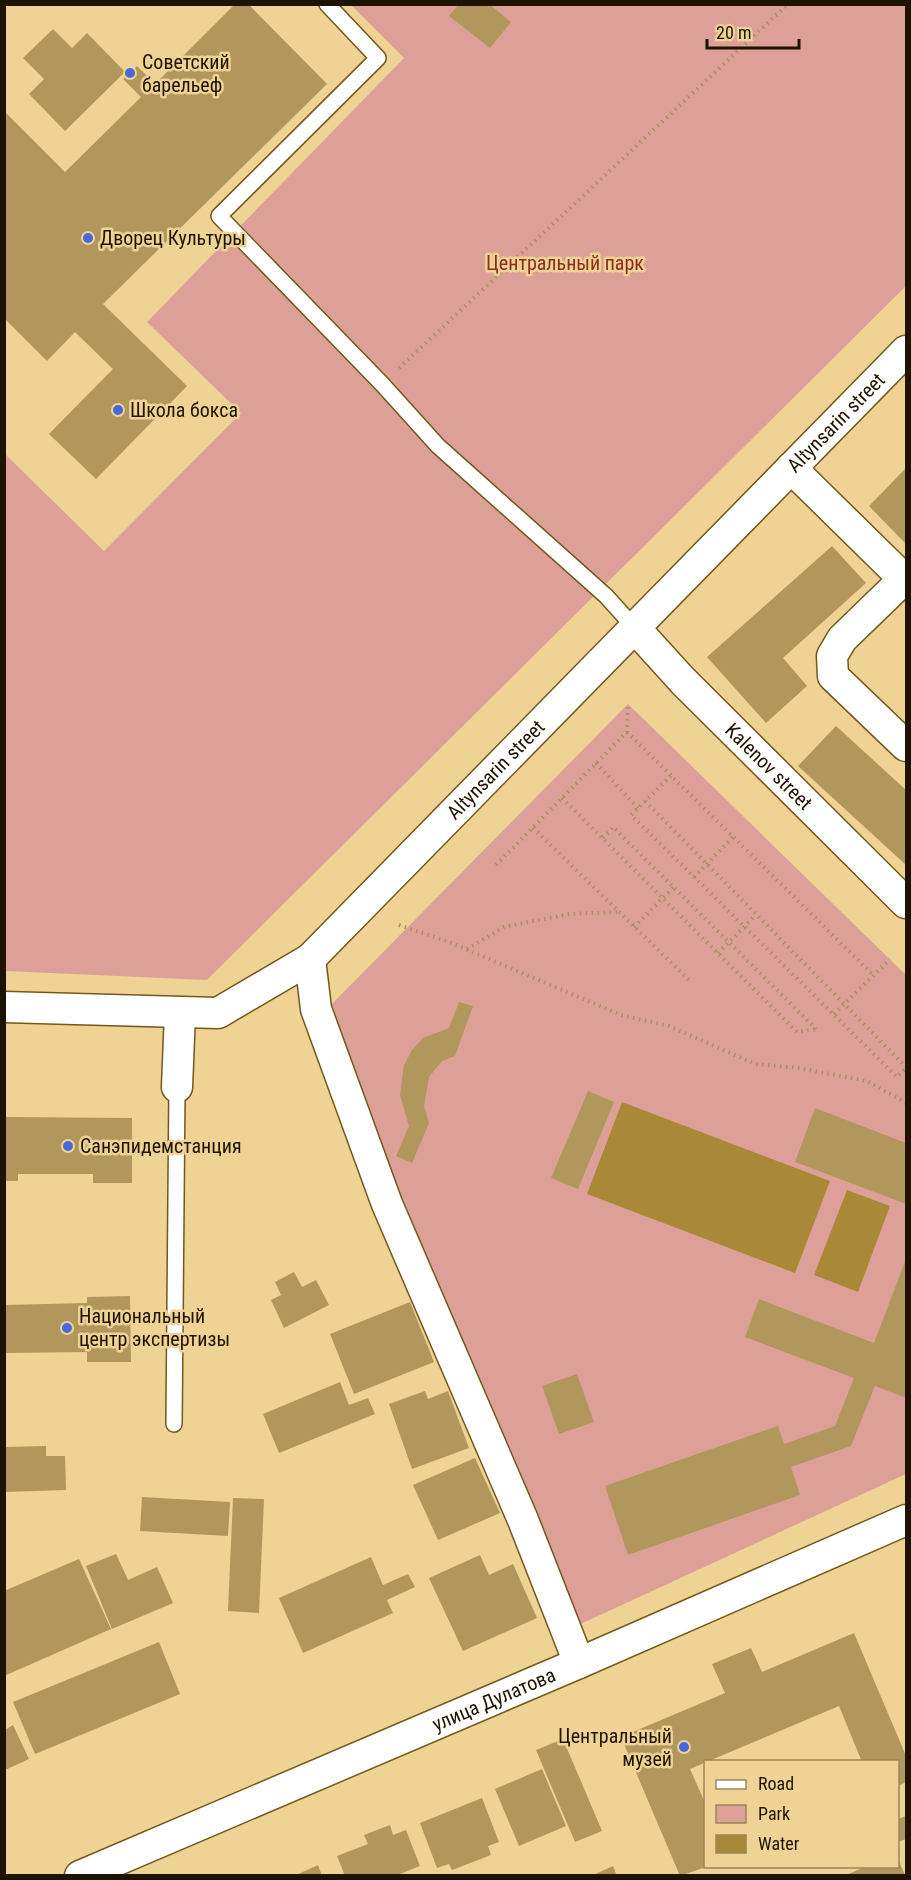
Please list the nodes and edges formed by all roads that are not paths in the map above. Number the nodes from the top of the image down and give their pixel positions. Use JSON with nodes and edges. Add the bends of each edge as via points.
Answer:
{"nodes":[{"id":1,"x":327,"y":4,"type":"edge"},
{"id":2,"x":906,"y":351,"type":"edge"},
{"id":3,"x":791,"y":468,"type":"junction"},
{"id":4,"x":905,"y":578,"type":"edge"},
{"id":5,"x":634,"y":627,"type":"junction"},
{"id":6,"x":906,"y":746,"type":"edge"},
{"id":7,"x":906,"y":903,"type":"edge"},
{"id":8,"x":310,"y":959,"type":"junction"},
{"id":9,"x":4,"y":1007,"type":"edge"},
{"id":10,"x":180,"y":1013,"type":"junction"},
{"id":11,"x":177,"y":1087,"type":"joint"},
{"id":12,"x":174,"y":1424,"type":"dead end"},
{"id":13,"x":906,"y":1520,"type":"edge"},
{"id":14,"x":579,"y":1664,"type":"junction"},
{"id":15,"x":80,"y":1875,"type":"edge"}],
"edges":[{"from":1,"to":5,"type":"lane","via":[[378,58],[219,216],[438,446],[606,596]]},
{"from":2,"to":3,"type":"street","name":"Altynsarin street"},
{"from":3,"to":4,"type":"street"},
{"from":3,"to":5,"type":"street","name":"Altynsarin street"},
{"from":4,"to":6,"type":"street","via":[[843,639],[832,656],[833,676]]},
{"from":5,"to":7,"type":"street","name":"Kalenov street","via":[[683,681]]},
{"from":5,"to":8,"type":"street","name":"Altynsarin street"},
{"from":8,"to":10,"type":"street","name":"Altynsarin street","via":[[218,1013]]},
{"from":8,"to":14,"type":"street","via":[[316,1009],[387,1204],[523,1520]]},
{"from":9,"to":10,"type":"street","name":"Altynsarin street"},
{"from":10,"to":11,"type":"street"},
{"from":11,"to":12,"type":"lane"},
{"from":13,"to":14,"type":"street","name":"улица Дулатова"},
{"from":14,"to":15,"type":"street","name":"улица Дулатова"}]}
